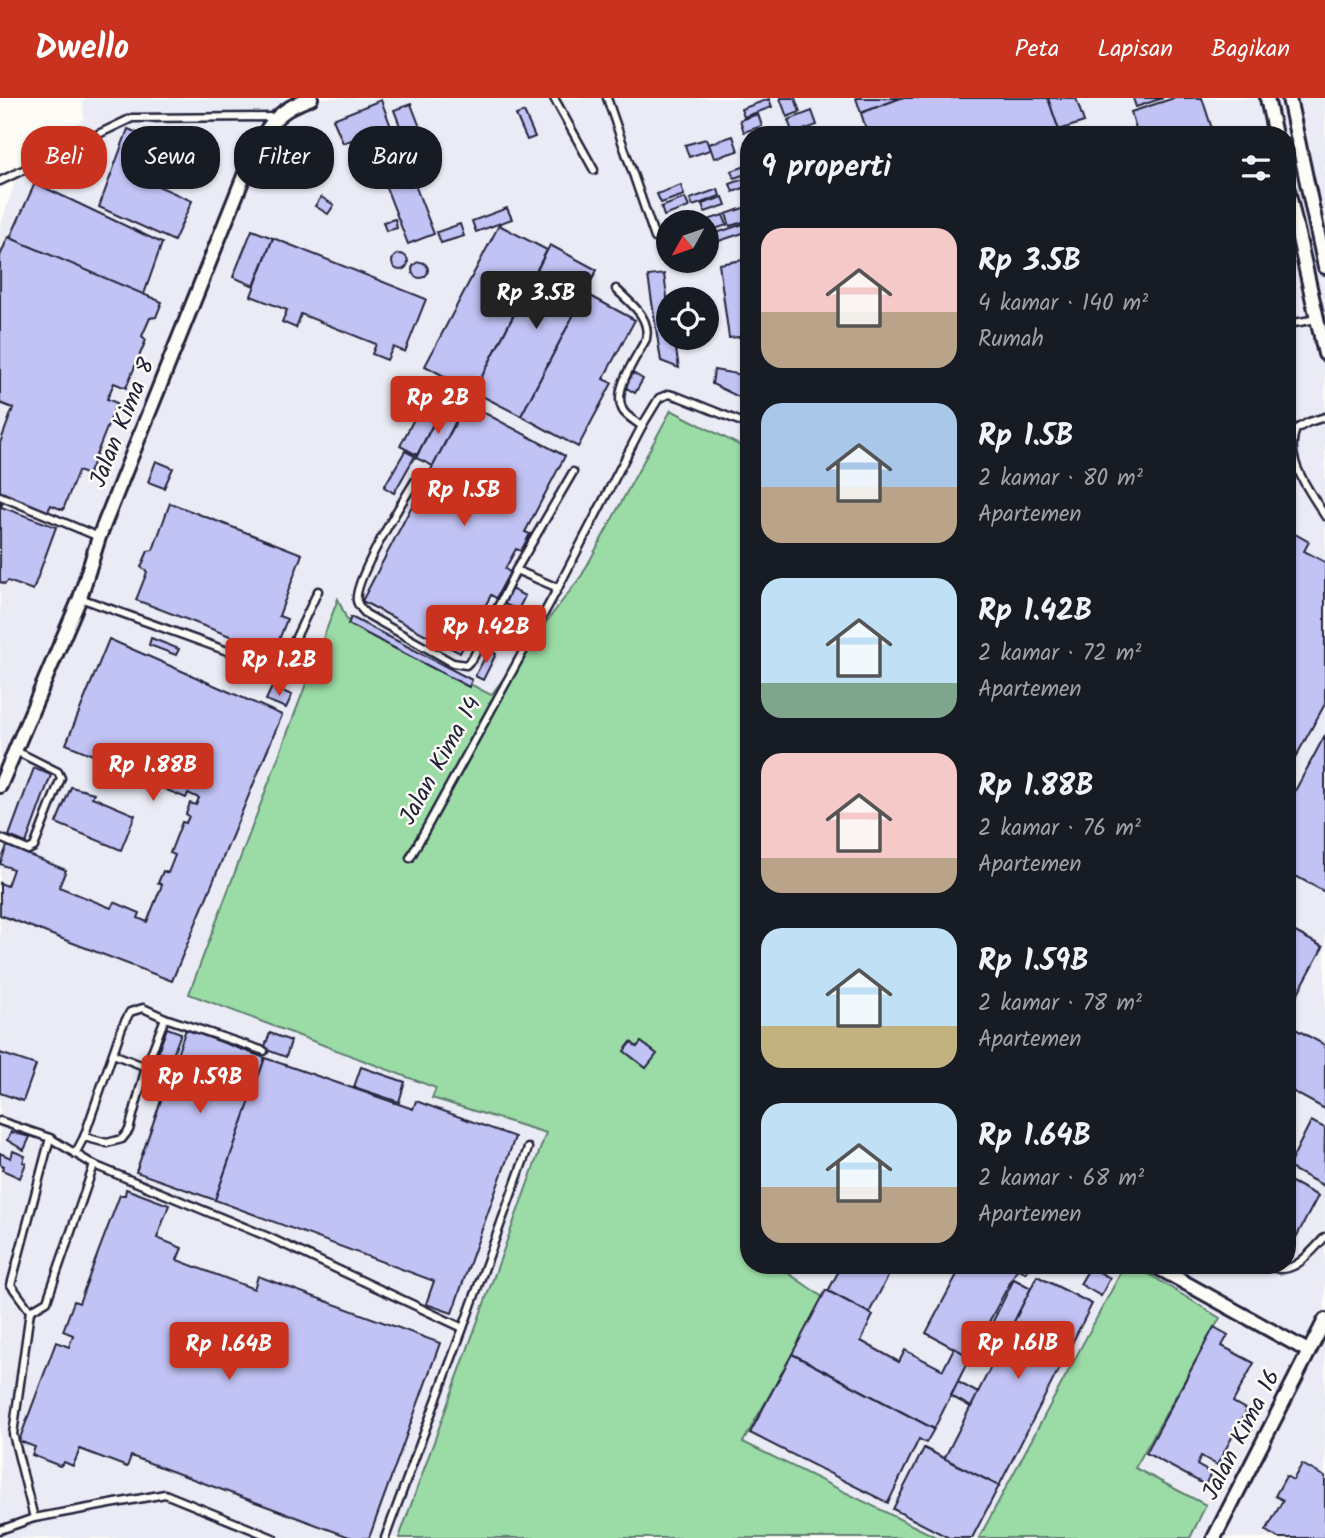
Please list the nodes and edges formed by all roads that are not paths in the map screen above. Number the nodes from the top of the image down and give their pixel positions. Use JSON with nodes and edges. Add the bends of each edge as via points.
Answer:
{"nodes":[{"id":1,"x":311,"y":98,"type":"edge"},
{"id":2,"x":554,"y":98,"type":"edge"},
{"id":3,"x":607,"y":98,"type":"edge"},
{"id":4,"x":1267,"y":98,"type":"edge"},
{"id":5,"x":1289,"y":98,"type":"edge"},
{"id":6,"x":275,"y":117,"type":"junction"},
{"id":7,"x":1274,"y":126,"type":"edge"},
{"id":8,"x":1295,"y":126,"type":"edge"},
{"id":9,"x":1296,"y":131,"type":"edge"},
{"id":10,"x":594,"y":170,"type":"dead end"},
{"id":11,"x":0,"y":181,"type":"edge"},
{"id":12,"x":1325,"y":205,"type":"edge"},
{"id":13,"x":1312,"y":208,"type":"junction"},
{"id":14,"x":1296,"y":226,"type":"edge"},
{"id":15,"x":655,"y":238,"type":"dead end"},
{"id":16,"x":1325,"y":267,"type":"edge"},
{"id":17,"x":616,"y":289,"type":"dead end"},
{"id":18,"x":1317,"y":319,"type":"junction"},
{"id":19,"x":1296,"y":323,"type":"edge"},
{"id":20,"x":1324,"y":348,"type":"edge"},
{"id":21,"x":1325,"y":417,"type":"edge"},
{"id":22,"x":740,"y":422,"type":"edge"},
{"id":23,"x":642,"y":426,"type":"junction"},
{"id":24,"x":1296,"y":429,"type":"edge"},
{"id":25,"x":1296,"y":462,"type":"edge"},
{"id":26,"x":573,"y":472,"type":"dead end"},
{"id":27,"x":415,"y":481,"type":"dead end"},
{"id":28,"x":0,"y":496,"type":"edge"},
{"id":29,"x":1325,"y":516,"type":"edge"},
{"id":30,"x":99,"y":537,"type":"junction"},
{"id":31,"x":516,"y":570,"type":"junction"},
{"id":32,"x":558,"y":587,"type":"junction"},
{"id":33,"x":318,"y":591,"type":"dead end"},
{"id":34,"x":80,"y":598,"type":"junction"},
{"id":35,"x":14,"y":750,"type":"junction"},
{"id":36,"x":0,"y":786,"type":"edge"},
{"id":37,"x":0,"y":838,"type":"edge"},
{"id":38,"x":410,"y":858,"type":"dead end"},
{"id":39,"x":165,"y":1018,"type":"junction"},
{"id":40,"x":264,"y":1051,"type":"dead end"},
{"id":41,"x":113,"y":1054,"type":"junction"},
{"id":42,"x":146,"y":1067,"type":"junction"},
{"id":43,"x":0,"y":1121,"type":"edge"},
{"id":44,"x":84,"y":1137,"type":"junction"},
{"id":45,"x":50,"y":1138,"type":"junction"},
{"id":46,"x":528,"y":1148,"type":"dead end"},
{"id":47,"x":75,"y":1154,"type":"junction"},
{"id":48,"x":94,"y":1165,"type":"junction"},
{"id":49,"x":1325,"y":1237,"type":"edge"},
{"id":50,"x":1296,"y":1264,"type":"edge"},
{"id":51,"x":1169,"y":1274,"type":"edge"},
{"id":52,"x":30,"y":1311,"type":"junction"},
{"id":53,"x":1325,"y":1320,"type":"edge"},
{"id":54,"x":463,"y":1328,"type":"junction"},
{"id":55,"x":1308,"y":1351,"type":"junction"},
{"id":56,"x":34,"y":1518,"type":"junction"},
{"id":57,"x":0,"y":1530,"type":"edge"},
{"id":58,"x":273,"y":1538,"type":"edge"},
{"id":59,"x":385,"y":1538,"type":"edge"},
{"id":60,"x":1214,"y":1538,"type":"edge"}],
"edges":[{"from":1,"to":6,"type":"street","name":"Jalan Kima 8"},
{"from":2,"to":10,"type":"lane"},
{"from":3,"to":15,"type":"lane"},
{"from":4,"to":7,"type":"street"},
{"from":5,"to":8,"type":"street"},
{"from":6,"to":11,"type":"lane","via":[[132,118]]},
{"from":6,"to":30,"type":"street","name":"Jalan Kima 8","via":[[247,167]]},
{"from":9,"to":13,"type":"street"},
{"from":12,"to":13,"type":"lane"},
{"from":13,"to":16,"type":"street"},
{"from":14,"to":18,"type":"street"},
{"from":17,"to":23,"type":"lane","via":[[640,312],[648,331],[620,390],[624,412]]},
{"from":18,"to":19,"type":"lane"},
{"from":18,"to":20,"type":"street"},
{"from":21,"to":24,"type":"lane"},
{"from":22,"to":23,"type":"lane","name":"Jalan Kima 14","via":[[669,394],[659,398]]},
{"from":23,"to":32,"type":"lane","name":"Jalan Kima 14"},
{"from":25,"to":29,"type":"lane"},
{"from":26,"to":31,"type":"lane"},
{"from":27,"to":31,"type":"lane","via":[[376,545],[356,594],[366,614],[466,666]]},
{"from":28,"to":30,"type":"lane"},
{"from":30,"to":34,"type":"street","name":"Jalan Kima 8"},
{"from":31,"to":32,"type":"lane"},
{"from":32,"to":38,"type":"lane","name":"Jalan Kima 14"},
{"from":33,"to":34,"type":"lane","via":[[287,656],[277,666]]},
{"from":34,"to":35,"type":"street","name":"Jalan Kima 8"},
{"from":35,"to":36,"type":"street","name":"Jalan Kima 8"},
{"from":35,"to":37,"type":"lane","via":[[58,772],[61,778],[34,847],[28,850]]},
{"from":39,"to":40,"type":"lane"},
{"from":39,"to":41,"type":"lane","via":[[143,1008],[130,1013]]},
{"from":39,"to":42,"type":"lane"},
{"from":41,"to":42,"type":"lane"},
{"from":41,"to":44,"type":"lane"},
{"from":42,"to":44,"type":"lane","via":[[129,1130],[122,1139],[107,1143]]},
{"from":43,"to":45,"type":"lane"},
{"from":44,"to":47,"type":"lane"},
{"from":45,"to":47,"type":"lane"},
{"from":45,"to":52,"type":"lane","via":[[11,1285]]},
{"from":46,"to":54,"type":"lane"},
{"from":47,"to":48,"type":"lane"},
{"from":48,"to":52,"type":"lane","via":[[47,1301]]},
{"from":48,"to":54,"type":"lane","via":[[266,1236]]},
{"from":49,"to":50,"type":"lane"},
{"from":51,"to":55,"type":"street"},
{"from":52,"to":56,"type":"lane","via":[[13,1434]]},
{"from":53,"to":55,"type":"street","name":"Jalan Kima 16"},
{"from":54,"to":59,"type":"lane"},
{"from":55,"to":60,"type":"street","name":"Jalan Kima 16"},
{"from":56,"to":57,"type":"lane"},
{"from":56,"to":58,"type":"lane","via":[[164,1494]]}]}
